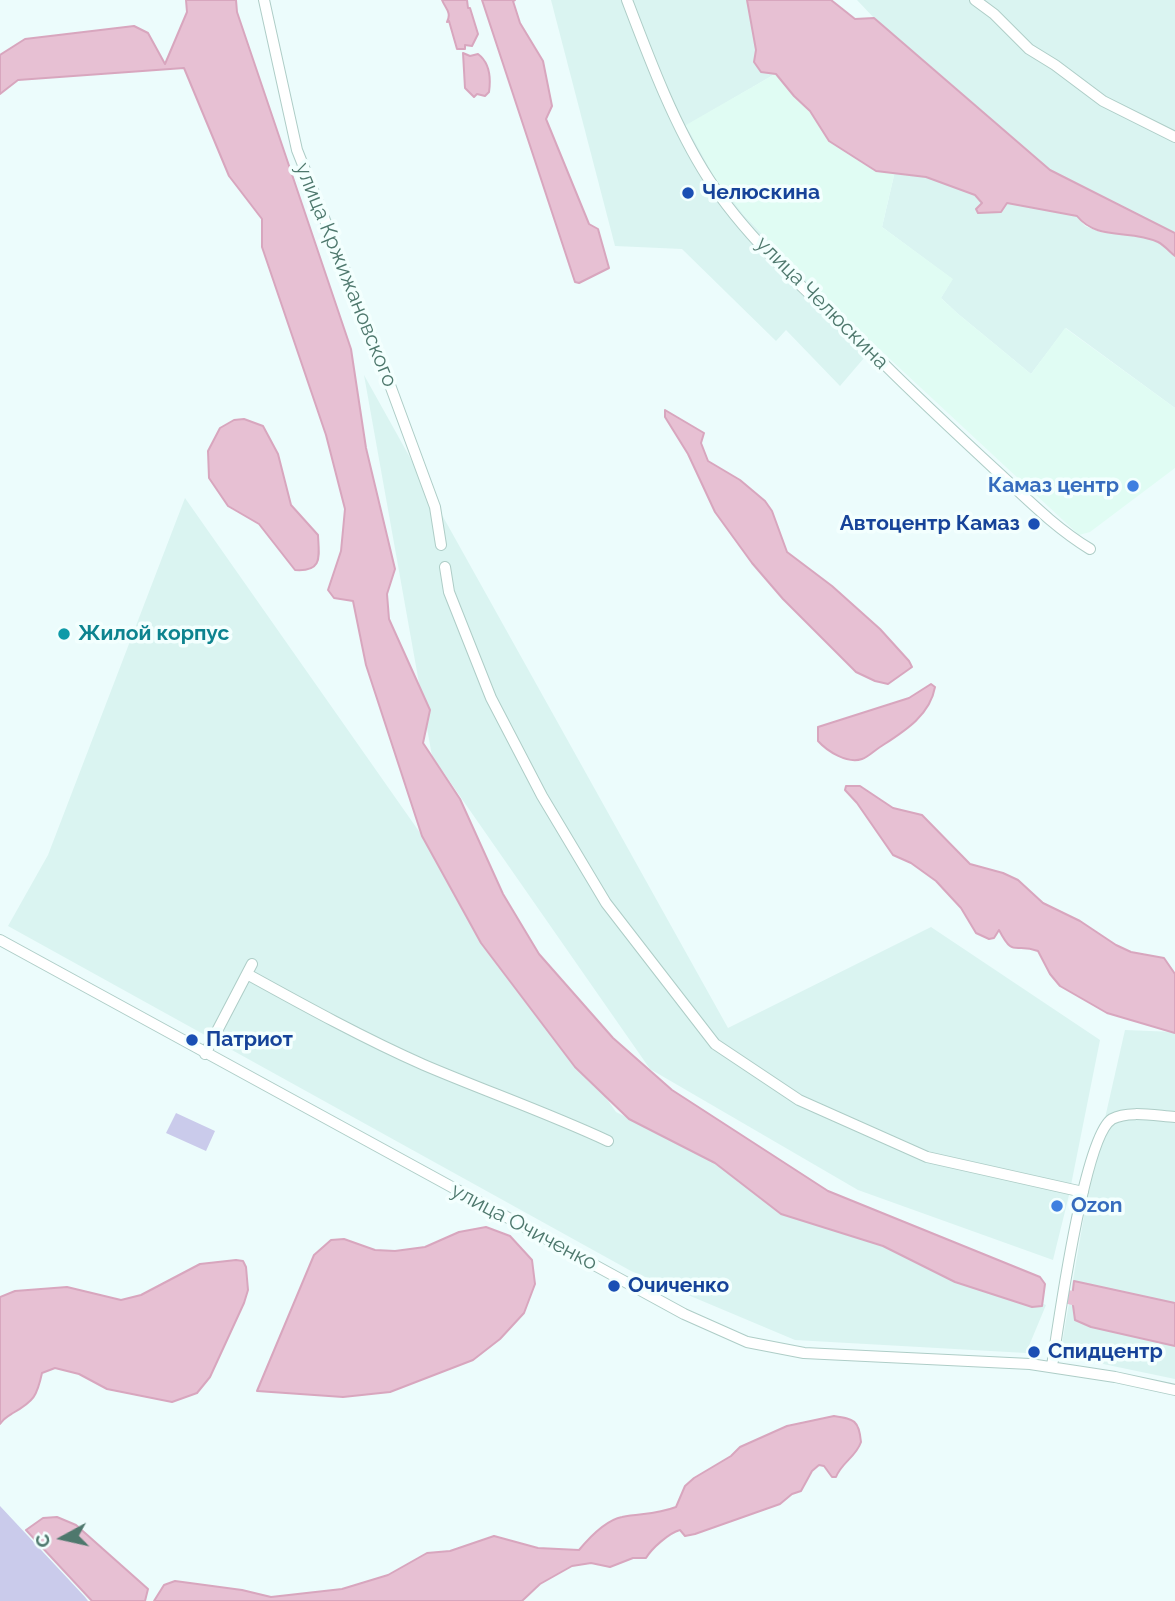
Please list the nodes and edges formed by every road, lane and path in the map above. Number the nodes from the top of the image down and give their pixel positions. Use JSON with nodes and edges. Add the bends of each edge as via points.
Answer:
{"nodes":[{"id":1,"x":264,"y":0,"type":"edge"},
{"id":2,"x":626,"y":0,"type":"edge"},
{"id":3,"x":975,"y":0,"type":"edge"},
{"id":4,"x":1175,"y":137,"type":"edge"},
{"id":5,"x":440,"y":545,"type":"dead end"},
{"id":6,"x":1090,"y":549,"type":"dead end"},
{"id":7,"x":445,"y":567,"type":"dead end"},
{"id":8,"x":0,"y":940,"type":"edge"},
{"id":9,"x":252,"y":964,"type":"dead end"},
{"id":10,"x":247,"y":974,"type":"junction"},
{"id":11,"x":205,"y":1054,"type":"junction"},
{"id":12,"x":1175,"y":1117,"type":"edge"},
{"id":13,"x":608,"y":1141,"type":"dead end"},
{"id":14,"x":1083,"y":1192,"type":"junction"},
{"id":15,"x":1052,"y":1366,"type":"junction"},
{"id":16,"x":1175,"y":1390,"type":"edge"}],
"edges":[{"from":1,"to":5,"type":"street","name":"улица Кржижановского","via":[[297,150],[435,506]]},
{"from":2,"to":6,"type":"street","name":"улица Челюскина","via":[[694,154],[738,218],[936,415],[1060,529]]},
{"from":3,"to":4,"type":"street","via":[[1029,49],[1102,101]]},
{"from":7,"to":14,"type":"street","via":[[449,592],[491,698],[542,796],[606,903],[715,1044],[799,1100],[917,1153]]},
{"from":8,"to":11,"type":"street","name":"улица Очиченко"},
{"from":9,"to":10,"type":"street"},
{"from":10,"to":11,"type":"street"},
{"from":10,"to":13,"type":"street","via":[[423,1064]]},
{"from":11,"to":15,"type":"street","name":"улица Очиченко","via":[[684,1314],[747,1342],[804,1353]]},
{"from":12,"to":14,"type":"street","via":[[1112,1119],[1098,1137]]},
{"from":14,"to":15,"type":"street"},
{"from":15,"to":16,"type":"street","name":"улица Очиченко"}]}
